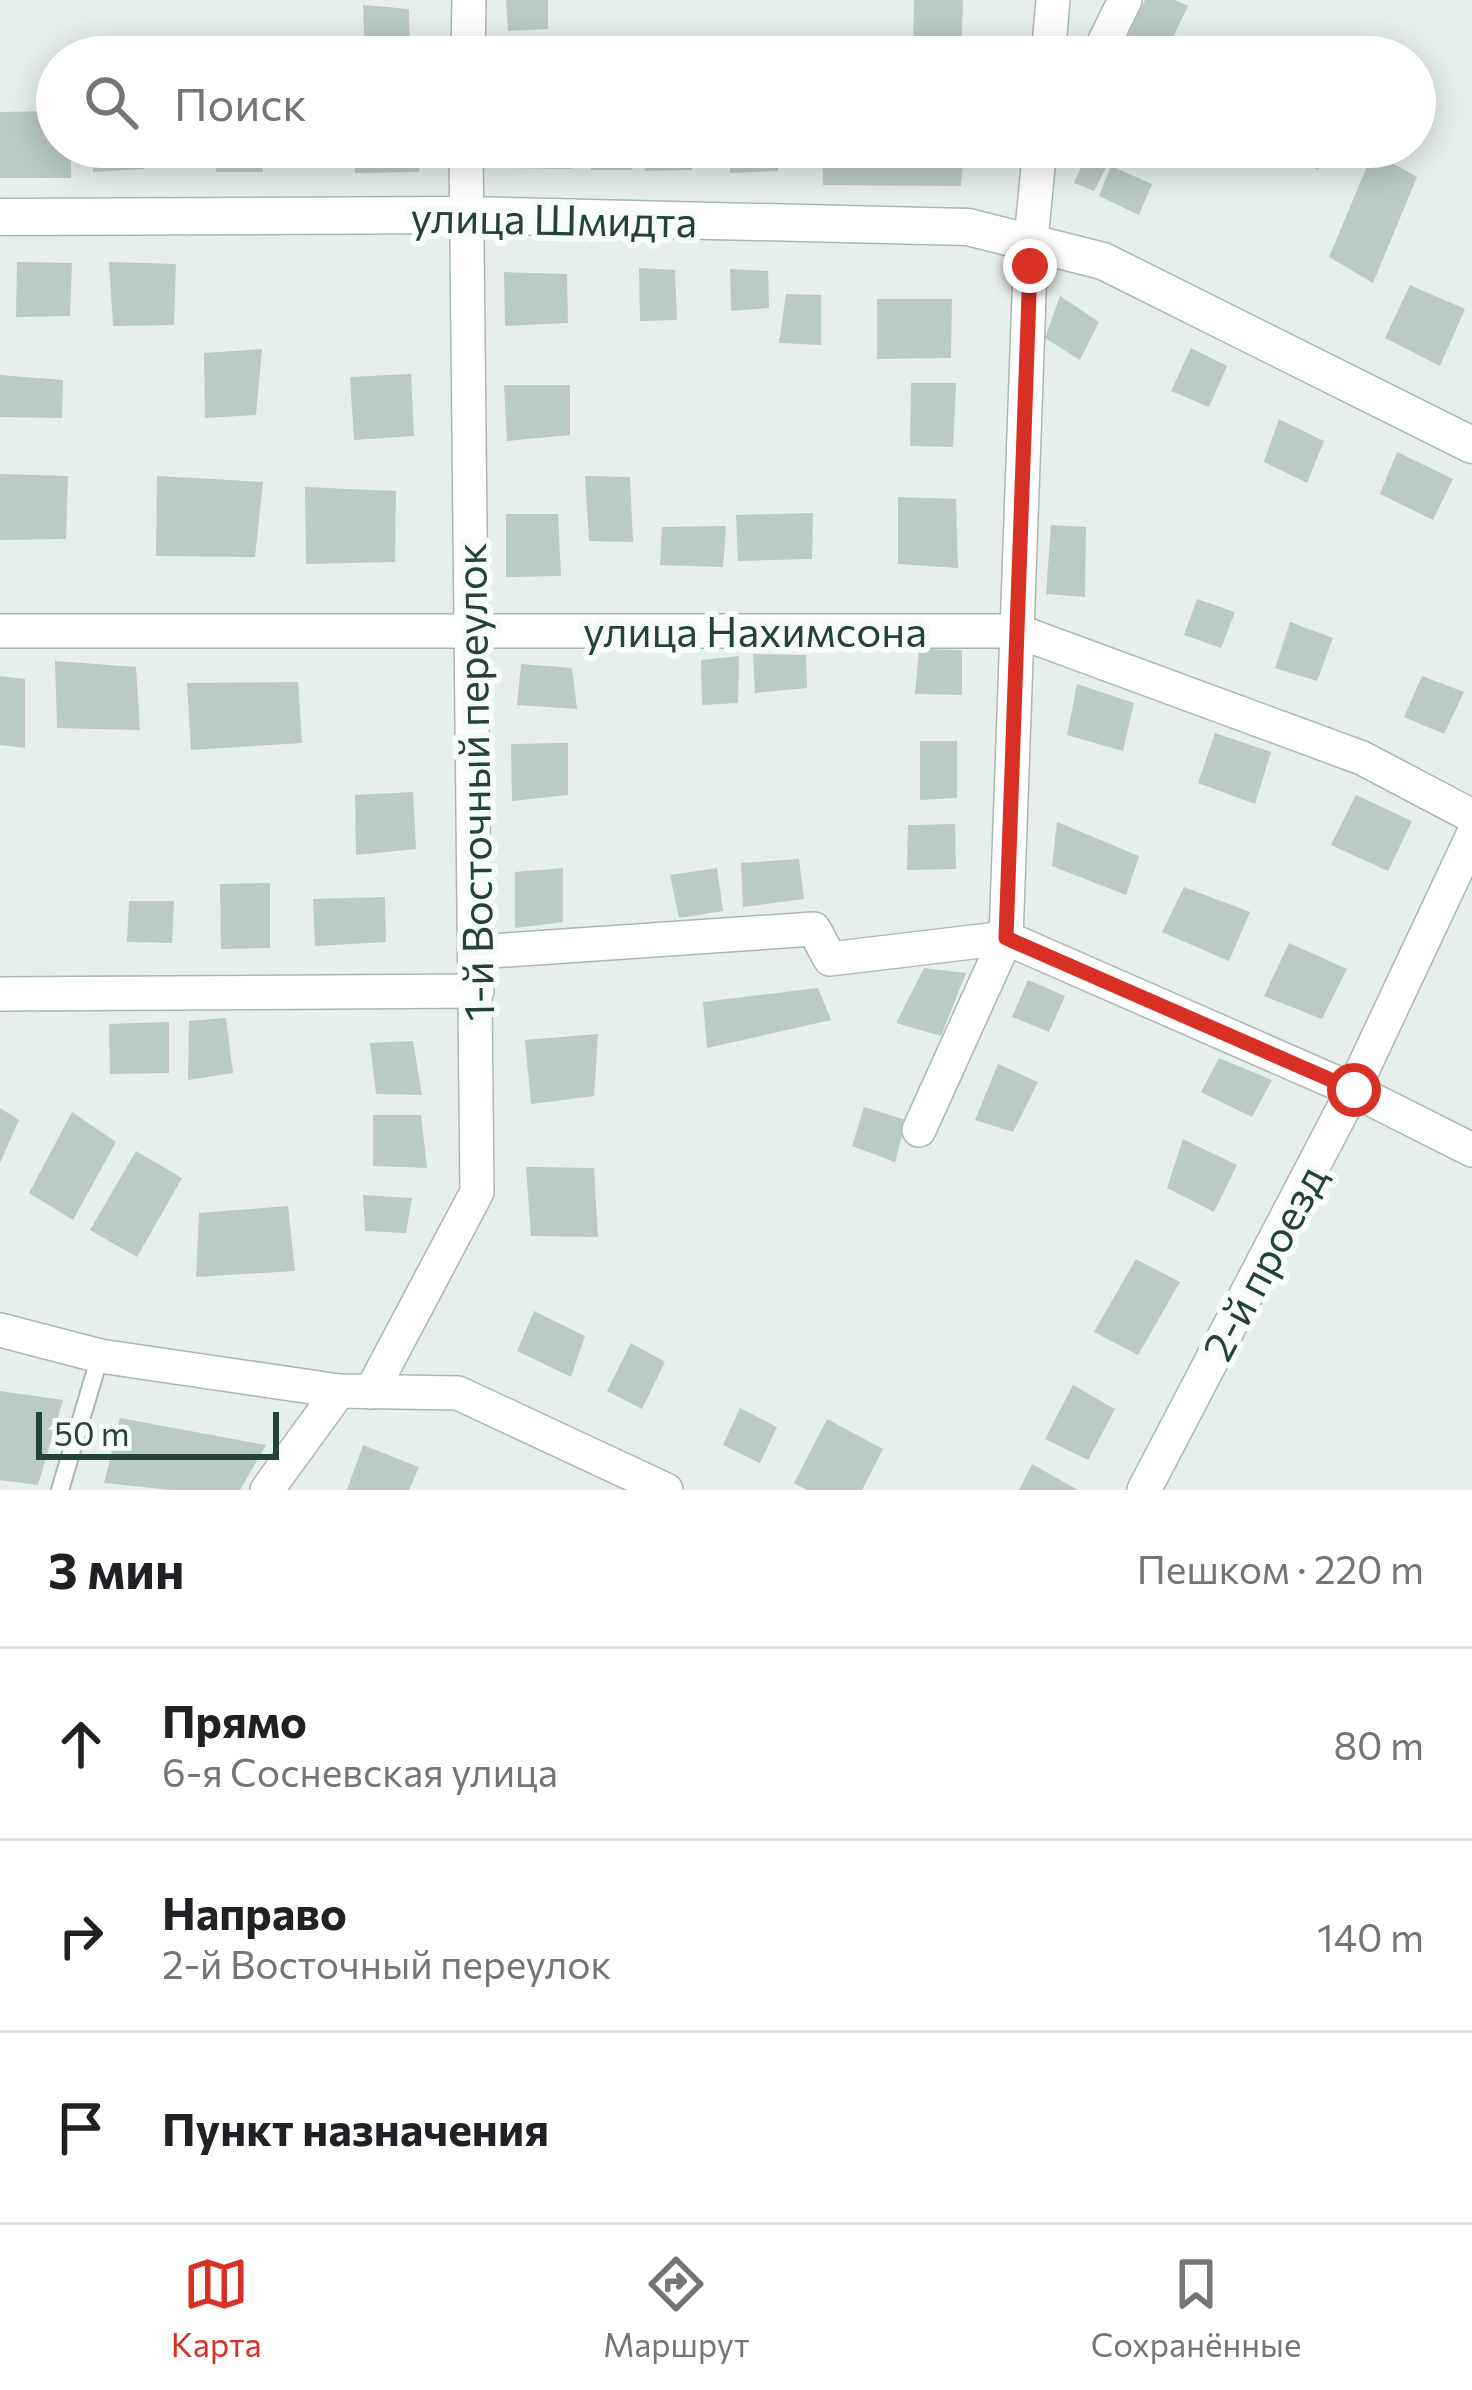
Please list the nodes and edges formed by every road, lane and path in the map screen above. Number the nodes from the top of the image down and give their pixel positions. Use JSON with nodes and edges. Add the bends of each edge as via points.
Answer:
{"nodes":[{"id":1,"x":469,"y":0,"type":"edge"},
{"id":2,"x":1053,"y":0,"type":"edge"},
{"id":3,"x":1125,"y":0,"type":"edge"},
{"id":4,"x":468,"y":36,"type":"edge"},
{"id":5,"x":1050,"y":36,"type":"edge"},
{"id":6,"x":1107,"y":36,"type":"edge"},
{"id":7,"x":466,"y":168,"type":"edge"},
{"id":8,"x":1038,"y":168,"type":"edge"},
{"id":9,"x":1044,"y":168,"type":"edge"},
{"id":10,"x":1036,"y":184,"type":"junction"},
{"id":11,"x":465,"y":215,"type":"junction"},
{"id":12,"x":0,"y":217,"type":"edge"},
{"id":13,"x":1031,"y":240,"type":"junction"},
{"id":14,"x":1472,"y":445,"type":"edge"},
{"id":15,"x":471,"y":630,"type":"junction"},
{"id":16,"x":0,"y":631,"type":"edge"},
{"id":17,"x":1017,"y":631,"type":"junction"},
{"id":18,"x":1472,"y":816,"type":"edge"},
{"id":19,"x":1472,"y":837,"type":"edge"},
{"id":20,"x":1006,"y":938,"type":"junction"},
{"id":21,"x":477,"y":952,"type":"junction"},
{"id":22,"x":477,"y":991,"type":"junction"},
{"id":23,"x":0,"y":994,"type":"edge"},
{"id":24,"x":1354,"y":1090,"type":"junction"},
{"id":25,"x":919,"y":1130,"type":"dead end"},
{"id":26,"x":1472,"y":1150,"type":"edge"},
{"id":27,"x":0,"y":1330,"type":"edge"},
{"id":28,"x":100,"y":1355,"type":"junction"},
{"id":29,"x":355,"y":1391,"type":"junction"},
{"id":30,"x":60,"y":1490,"type":"edge"},
{"id":31,"x":267,"y":1490,"type":"edge"},
{"id":32,"x":666,"y":1490,"type":"edge"},
{"id":33,"x":1144,"y":1490,"type":"edge"}],
"edges":[{"from":1,"to":4,"type":"street"},
{"from":2,"to":5,"type":"street"},
{"from":3,"to":6,"type":"street"},
{"from":7,"to":11,"type":"street","name":"1-й Восточный переулок"},
{"from":8,"to":10,"type":"street"},
{"from":9,"to":10,"type":"street"},
{"from":10,"to":13,"type":"street"},
{"from":11,"to":12,"type":"main road","name":"улица Шмидта"},
{"from":11,"to":13,"type":"main road","name":"улица Шмидта","via":[[968,226]]},
{"from":11,"to":15,"type":"street","name":"1-й Восточный переулок"},
{"from":13,"to":14,"type":"main road","name":"улица Шмидта","via":[[1103,261]]},
{"from":13,"to":17,"type":"street"},
{"from":15,"to":16,"type":"street","name":"улица Нахимсона"},
{"from":15,"to":17,"type":"street","name":"улица Нахимсона"},
{"from":15,"to":21,"type":"street","name":"1-й Восточный переулок"},
{"from":17,"to":18,"type":"street","name":"улица Нахимсона","via":[[1362,758]]},
{"from":17,"to":20,"type":"street"},
{"from":19,"to":24,"type":"street","name":"2-й проезд"},
{"from":20,"to":21,"type":"street","via":[[830,959],[814,929]]},
{"from":20,"to":24,"type":"street"},
{"from":20,"to":25,"type":"street"},
{"from":21,"to":22,"type":"street","name":"1-й Восточный переулок"},
{"from":22,"to":23,"type":"street"},
{"from":22,"to":29,"type":"street","name":"1-й Восточный переулок","via":[[477,1192]]},
{"from":24,"to":26,"type":"street"},
{"from":24,"to":33,"type":"street","name":"2-й проезд"},
{"from":27,"to":28,"type":"street"},
{"from":28,"to":29,"type":"street"},
{"from":28,"to":30,"type":"lane"},
{"from":29,"to":31,"type":"street","name":"1-й Восточный переулок"},
{"from":29,"to":32,"type":"street","via":[[458,1393]]}]}
